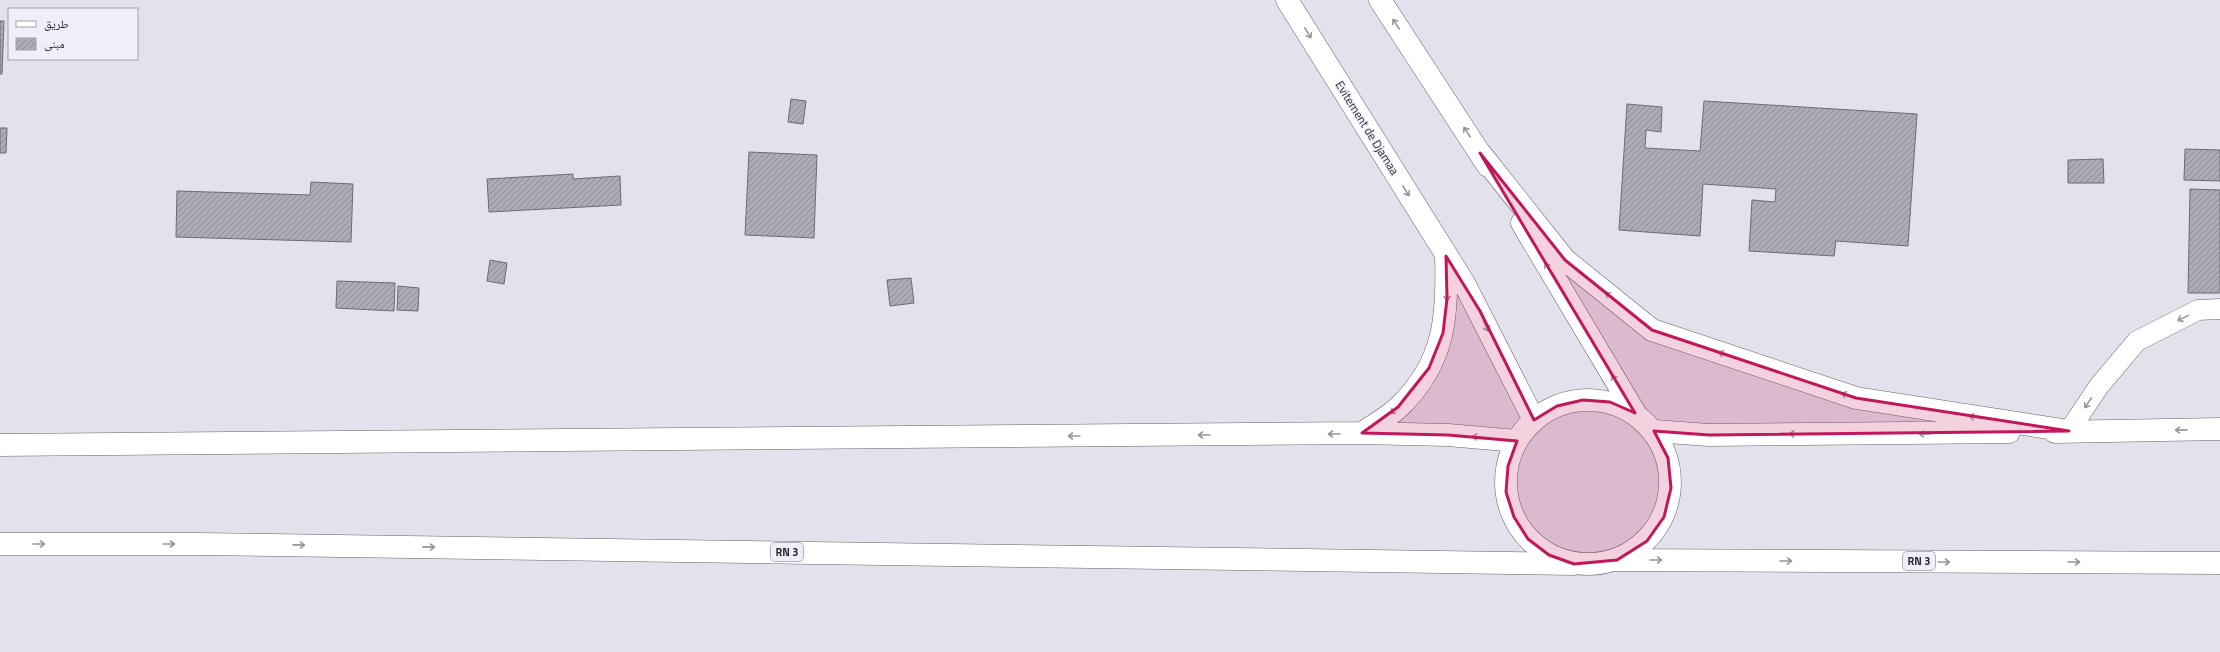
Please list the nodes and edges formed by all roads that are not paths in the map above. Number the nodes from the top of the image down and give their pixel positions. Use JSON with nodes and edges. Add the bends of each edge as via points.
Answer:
{"nodes":[{"id":1,"x":1287,"y":0,"type":"edge"},
{"id":2,"x":1380,"y":0,"type":"edge"},
{"id":3,"x":1480,"y":153,"type":"junction"},
{"id":4,"x":1446,"y":256,"type":"junction"},
{"id":5,"x":2220,"y":309,"type":"edge"},
{"id":6,"x":1634,"y":413,"type":"junction"},
{"id":7,"x":1534,"y":420,"type":"junction"},
{"id":8,"x":2220,"y":429,"type":"edge"},
{"id":9,"x":1654,"y":431,"type":"junction"},
{"id":10,"x":2069,"y":431,"type":"junction"},
{"id":11,"x":1362,"y":433,"type":"junction"},
{"id":12,"x":1517,"y":441,"type":"junction"},
{"id":13,"x":0,"y":444,"type":"edge"},
{"id":14,"x":0,"y":544,"type":"edge"},
{"id":15,"x":1618,"y":560,"type":"junction"},
{"id":16,"x":2220,"y":563,"type":"edge"},
{"id":17,"x":1574,"y":564,"type":"junction"}],
"edges":[{"from":1,"to":4,"type":"main road","name":"Evitement de Djamaa","one_way":true},
{"from":3,"to":2,"type":"main road","one_way":true},
{"from":6,"to":3,"type":"main road","one_way":true},
{"from":10,"to":3,"type":"main road","one_way":true,"via":[[1856,398],[1652,330],[1565,260]]},
{"from":4,"to":7,"type":"main road","name":"Evitement de Djamaa","one_way":true,"via":[[1477,306]]},
{"from":4,"to":11,"type":"main road","one_way":true,"via":[[1447,299],[1443,333],[1429,368],[1398,407]]},
{"from":5,"to":10,"type":"lane","one_way":true,"via":[[2198,310],[2137,341],[2099,386]]},
{"from":6,"to":7,"type":"main road","via":[[1610,402],[1583,400],[1557,406]]},
{"from":6,"to":9,"type":"main road"},
{"from":7,"to":12,"type":"main road"},
{"from":8,"to":10,"type":"main road","one_way":true},
{"from":10,"to":9,"type":"main road","one_way":true,"via":[[1709,435]]},
{"from":9,"to":15,"type":"main road","via":[[1669,465],[1671,488],[1664,517],[1647,541]]},
{"from":12,"to":11,"type":"main road","one_way":true,"via":[[1448,435]]},
{"from":11,"to":13,"type":"main road","one_way":true},
{"from":12,"to":17,"type":"main road","via":[[1508,466],[1506,492],[1514,517],[1528,539],[1549,556]]},
{"from":14,"to":17,"type":"main road","number":"RN 3","one_way":true,"via":[[198,544]]},
{"from":15,"to":16,"type":"main road","number":"RN 3","one_way":true},
{"from":15,"to":17,"type":"main road"}]}
